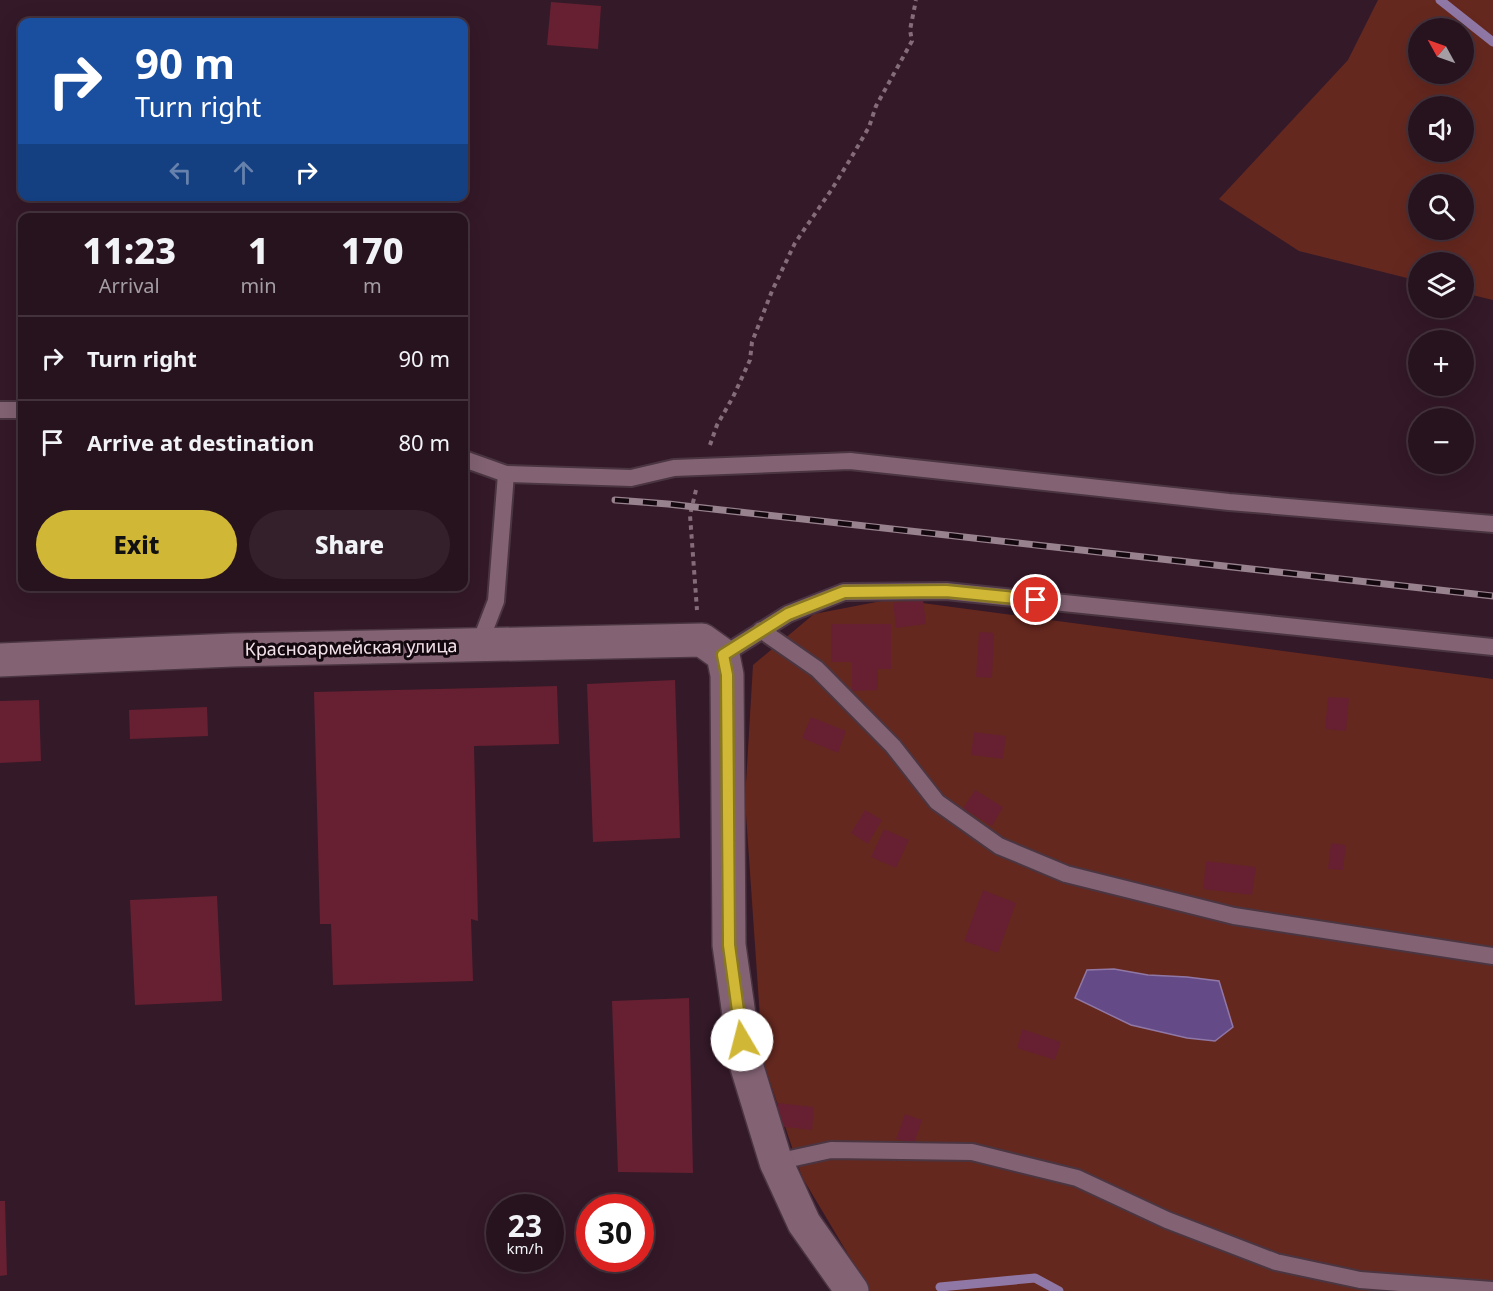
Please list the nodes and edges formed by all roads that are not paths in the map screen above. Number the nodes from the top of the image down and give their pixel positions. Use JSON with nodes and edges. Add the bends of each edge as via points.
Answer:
{"nodes":[{"id":1,"x":0,"y":410,"type":"edge"},
{"id":2,"x":18,"y":410,"type":"edge"},
{"id":3,"x":468,"y":460,"type":"edge"},
{"id":4,"x":506,"y":474,"type":"junction"},
{"id":5,"x":1493,"y":524,"type":"edge"},
{"id":6,"x":761,"y":630,"type":"junction"},
{"id":7,"x":479,"y":645,"type":"junction"},
{"id":8,"x":1493,"y":647,"type":"edge"},
{"id":9,"x":713,"y":648,"type":"junction"},
{"id":10,"x":0,"y":660,"type":"edge"},
{"id":11,"x":1493,"y":956,"type":"edge"},
{"id":12,"x":776,"y":1162,"type":"junction"},
{"id":13,"x":1493,"y":1290,"type":"edge"},
{"id":14,"x":852,"y":1291,"type":"edge"}],
"edges":[{"from":1,"to":2,"type":"lane"},
{"from":3,"to":4,"type":"lane"},
{"from":4,"to":5,"type":"lane","via":[[631,478],[674,468],[849,461],[1229,502]]},
{"from":4,"to":7,"type":"lane","via":[[496,601]]},
{"from":6,"to":8,"type":"lane","via":[[788,614],[844,592],[946,591]]},
{"from":6,"to":9,"type":"lane"},
{"from":6,"to":11,"type":"lane","via":[[817,669],[893,746],[937,802],[999,846],[1066,874],[1234,916]]},
{"from":7,"to":9,"type":"street","name":"Красноармейская улица"},
{"from":7,"to":10,"type":"street","name":"Красноармейская улица"},
{"from":9,"to":12,"type":"street","via":[[727,675],[729,945],[746,1064]]},
{"from":12,"to":13,"type":"lane","via":[[831,1150],[972,1152],[1077,1178],[1167,1220],[1276,1262],[1360,1280]]},
{"from":12,"to":14,"type":"street","via":[[804,1223]]}]}
